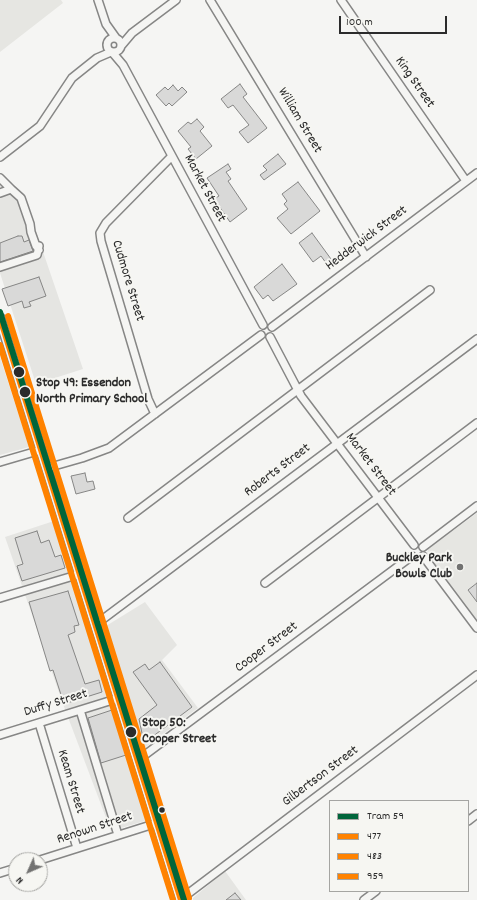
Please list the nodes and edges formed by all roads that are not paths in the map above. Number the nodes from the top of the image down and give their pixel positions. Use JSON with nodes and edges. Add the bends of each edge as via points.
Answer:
{"nodes":[{"id":1,"x":98,"y":0,"type":"edge"},
{"id":2,"x":176,"y":0,"type":"edge"},
{"id":3,"x":210,"y":0,"type":"edge"},
{"id":4,"x":341,"y":0,"type":"edge"},
{"id":5,"x":106,"y":24,"type":"junction"},
{"id":6,"x":119,"y":43,"type":"junction"},
{"id":7,"x":109,"y":48,"type":"junction"},
{"id":8,"x":123,"y":65,"type":"junction"},
{"id":9,"x":172,"y":156,"type":"junction"},
{"id":10,"x":0,"y":157,"type":"edge"},
{"id":11,"x":477,"y":173,"type":"edge"},
{"id":12,"x":0,"y":178,"type":"edge"},
{"id":13,"x":466,"y":181,"type":"junction"},
{"id":14,"x":11,"y":189,"type":"junction"},
{"id":15,"x":0,"y":192,"type":"edge"},
{"id":16,"x":366,"y":256,"type":"junction"},
{"id":17,"x":0,"y":267,"type":"edge"},
{"id":18,"x":430,"y":290,"type":"dead end"},
{"id":19,"x":1,"y":323,"type":"edge"},
{"id":20,"x":263,"y":325,"type":"junction"},
{"id":21,"x":272,"y":327,"type":"junction"},
{"id":22,"x":261,"y":335,"type":"junction"},
{"id":23,"x":270,"y":337,"type":"junction"},
{"id":24,"x":477,"y":339,"type":"edge"},
{"id":25,"x":297,"y":390,"type":"junction"},
{"id":26,"x":155,"y":414,"type":"junction"},
{"id":27,"x":477,"y":423,"type":"edge"},
{"id":28,"x":337,"y":444,"type":"junction"},
{"id":29,"x":41,"y":450,"type":"junction"},
{"id":30,"x":0,"y":462,"type":"edge"},
{"id":31,"x":47,"y":468,"type":"junction"},
{"id":32,"x":378,"y":498,"type":"junction"},
{"id":33,"x":477,"y":506,"type":"edge"},
{"id":34,"x":128,"y":518,"type":"dead end"},
{"id":35,"x":414,"y":545,"type":"junction"},
{"id":36,"x":423,"y":547,"type":"junction"},
{"id":37,"x":412,"y":556,"type":"junction"},
{"id":38,"x":423,"y":556,"type":"junction"},
{"id":39,"x":80,"y":574,"type":"junction"},
{"id":40,"x":265,"y":583,"type":"dead end"},
{"id":41,"x":0,"y":598,"type":"edge"},
{"id":42,"x":95,"y":623,"type":"junction"},
{"id":43,"x":477,"y":628,"type":"edge"},
{"id":44,"x":477,"y":675,"type":"edge"},
{"id":45,"x":119,"y":698,"type":"junction"},
{"id":46,"x":80,"y":710,"type":"junction"},
{"id":47,"x":39,"y":723,"type":"junction"},
{"id":48,"x":0,"y":735,"type":"edge"},
{"id":49,"x":138,"y":760,"type":"junction"},
{"id":50,"x":477,"y":814,"type":"edge"},
{"id":51,"x":469,"y":820,"type":"edge"},
{"id":52,"x":157,"y":823,"type":"junction"},
{"id":53,"x":118,"y":835,"type":"junction"},
{"id":54,"x":77,"y":848,"type":"junction"},
{"id":55,"x":48,"y":857,"type":"edge"},
{"id":56,"x":375,"y":892,"type":"edge"},
{"id":57,"x":181,"y":899,"type":"edge"},
{"id":58,"x":364,"y":900,"type":"edge"}],
"edges":[{"from":1,"to":5,"type":"street","name":"Market Street"},
{"from":2,"to":6,"type":"street"},
{"from":3,"to":16,"type":"street","name":"William Street"},
{"from":4,"to":13,"type":"street","name":"King Street"},
{"from":5,"to":6,"type":"street","name":"Market Street"},
{"from":5,"to":7,"type":"street","name":"Market Street"},
{"from":6,"to":7,"type":"street"},
{"from":6,"to":7,"type":"street"},
{"from":6,"to":8,"type":"street","name":"Market Street"},
{"from":7,"to":8,"type":"street","name":"Market Street"},
{"from":7,"to":10,"type":"street","via":[[67,82],[40,126]]},
{"from":8,"to":9,"type":"street","name":"Market Street"},
{"from":9,"to":20,"type":"street","name":"Market Street"},
{"from":9,"to":26,"type":"street","name":"Cudmore Street","via":[[106,223],[100,233],[148,400]]},
{"from":11,"to":13,"type":"street","name":"Hedderwick Street"},
{"from":12,"to":14,"type":"street"},
{"from":13,"to":16,"type":"street","name":"Hedderwick Street"},
{"from":14,"to":15,"type":"street"},
{"from":14,"to":17,"type":"street","via":[[23,201],[40,245],[37,254]]},
{"from":16,"to":21,"type":"street","name":"Hedderwick Street"},
{"from":18,"to":25,"type":"street"},
{"from":19,"to":29,"type":"main road"},
{"from":20,"to":21,"type":"street","via":[[269,324]]},
{"from":20,"to":22,"type":"street","via":[[260,328]]},
{"from":21,"to":23,"type":"street","via":[[274,332]]},
{"from":22,"to":23,"type":"street"},
{"from":22,"to":26,"type":"street"},
{"from":23,"to":25,"type":"street","name":"Market Street"},
{"from":24,"to":28,"type":"street","name":"Roberts Street"},
{"from":25,"to":28,"type":"street","name":"Market Street"},
{"from":25,"to":34,"type":"street"},
{"from":26,"to":31,"type":"street","via":[[103,451]]},
{"from":27,"to":32,"type":"street"},
{"from":28,"to":32,"type":"street","name":"Market Street"},
{"from":28,"to":42,"type":"street","name":"Roberts Street"},
{"from":29,"to":30,"type":"street"},
{"from":29,"to":31,"type":"main road"},
{"from":31,"to":39,"type":"main road"},
{"from":32,"to":35,"type":"street","name":"Market Street"},
{"from":32,"to":40,"type":"street"},
{"from":33,"to":36,"type":"street"},
{"from":35,"to":36,"type":"street"},
{"from":35,"to":37,"type":"street","via":[[411,550]]},
{"from":36,"to":38,"type":"street"},
{"from":37,"to":38,"type":"street","via":[[418,559]]},
{"from":37,"to":49,"type":"street","name":"Cooper Street"},
{"from":38,"to":43,"type":"street"},
{"from":39,"to":41,"type":"street"},
{"from":39,"to":42,"type":"main road"},
{"from":42,"to":45,"type":"main road"},
{"from":44,"to":57,"type":"street","name":"Gilbertson Street"},
{"from":45,"to":46,"type":"street","name":"Duffy Street"},
{"from":45,"to":49,"type":"main road"},
{"from":46,"to":47,"type":"street","name":"Duffy Street"},
{"from":46,"to":53,"type":"street"},
{"from":47,"to":48,"type":"street","name":"Duffy Street"},
{"from":47,"to":54,"type":"street","name":"Keam Street"},
{"from":49,"to":52,"type":"main road"},
{"from":50,"to":51,"type":"street"},
{"from":52,"to":53,"type":"street","name":"Renown Street"},
{"from":52,"to":57,"type":"main road"},
{"from":53,"to":54,"type":"street","name":"Renown Street"},
{"from":54,"to":55,"type":"street","name":"Renown Street"},
{"from":56,"to":58,"type":"street"}]}
